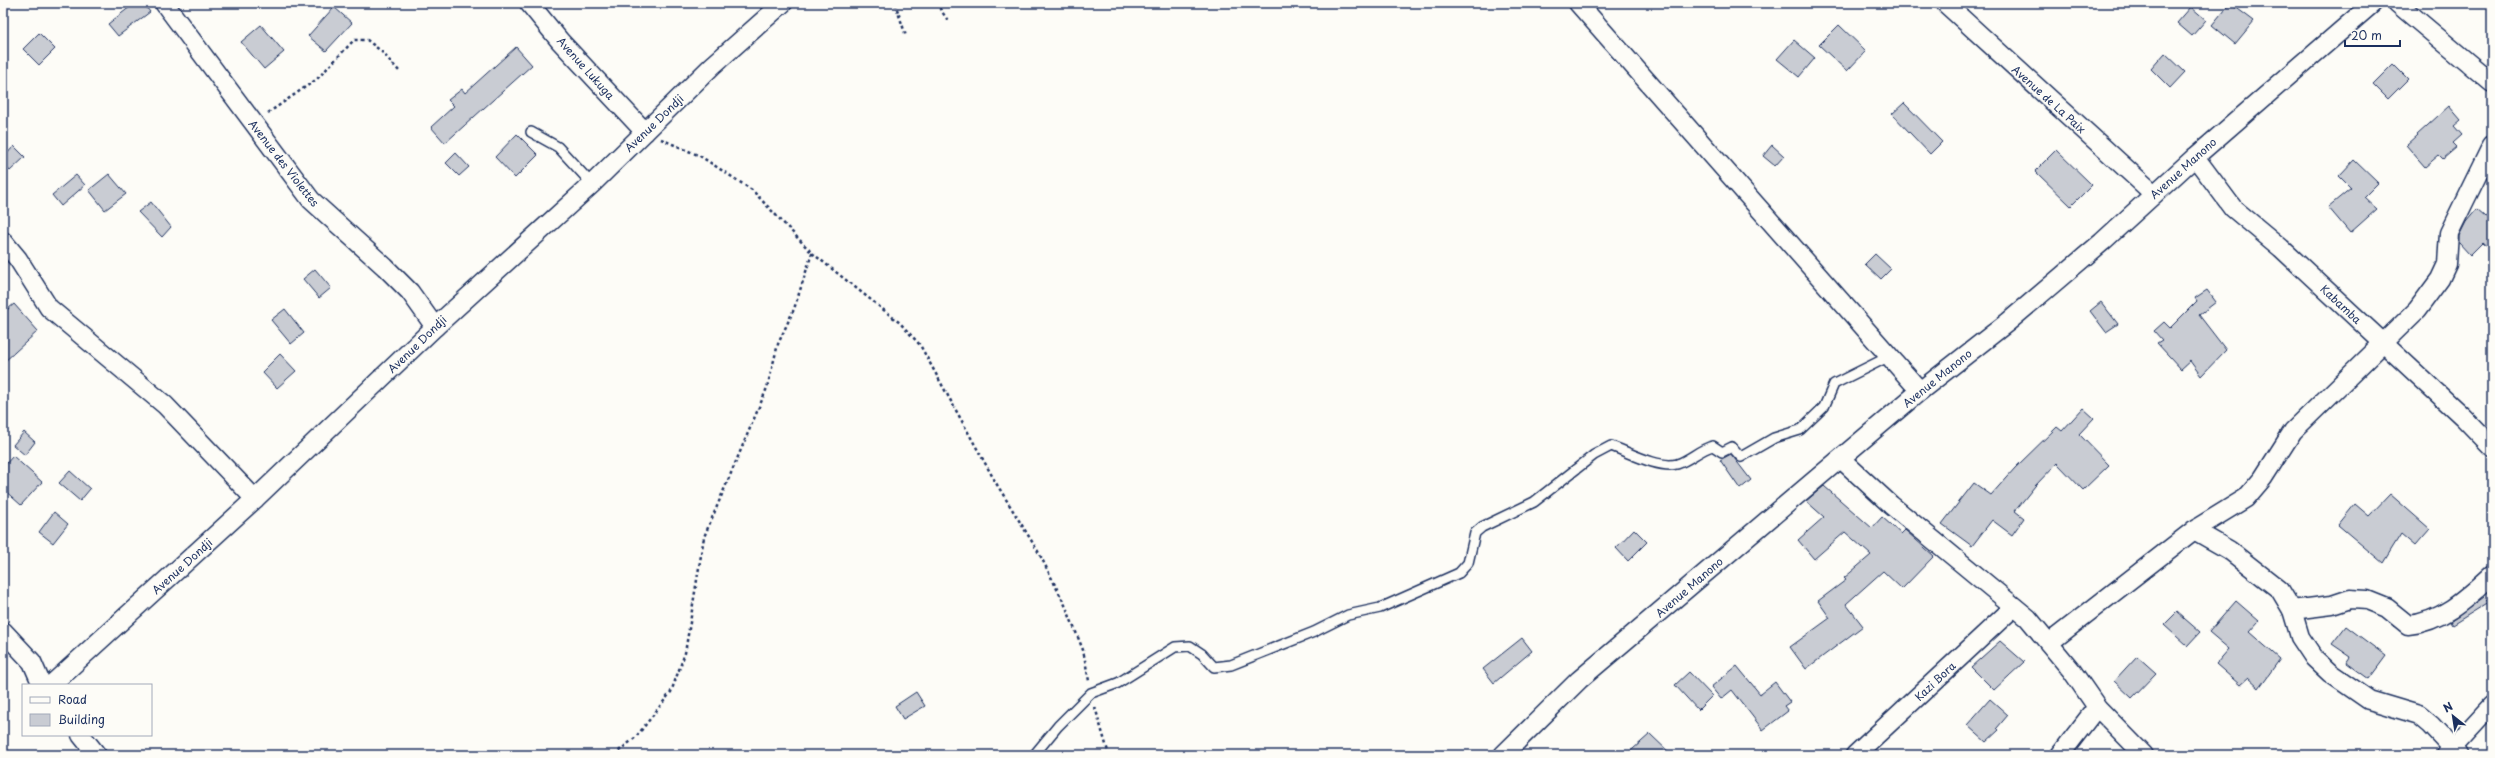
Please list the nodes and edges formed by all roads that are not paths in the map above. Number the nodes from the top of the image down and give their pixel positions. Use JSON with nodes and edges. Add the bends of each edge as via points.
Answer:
{"nodes":[{"id":1,"x":164,"y":3,"type":"edge"},
{"id":2,"x":529,"y":3,"type":"edge"},
{"id":3,"x":783,"y":3,"type":"edge"},
{"id":4,"x":1578,"y":3,"type":"edge"},
{"id":5,"x":1945,"y":3,"type":"edge"},
{"id":6,"x":2373,"y":3,"type":"edge"},
{"id":7,"x":2397,"y":3,"type":"edge"},
{"id":8,"x":2492,"y":83,"type":"edge"},
{"id":9,"x":531,"y":132,"type":"dead end"},
{"id":10,"x":644,"y":132,"type":"junction"},
{"id":11,"x":2492,"y":145,"type":"edge"},
{"id":12,"x":2195,"y":157,"type":"junction"},
{"id":13,"x":592,"y":184,"type":"junction"},
{"id":14,"x":2154,"y":194,"type":"junction"},
{"id":15,"x":3,"y":241,"type":"edge"},
{"id":16,"x":435,"y":327,"type":"junction"},
{"id":17,"x":2383,"y":344,"type":"junction"},
{"id":18,"x":1890,"y":356,"type":"junction"},
{"id":19,"x":1920,"y":390,"type":"junction"},
{"id":20,"x":2492,"y":447,"type":"edge"},
{"id":21,"x":1841,"y":459,"type":"junction"},
{"id":22,"x":255,"y":499,"type":"junction"},
{"id":23,"x":2194,"y":530,"type":"junction"},
{"id":24,"x":2492,"y":575,"type":"edge"},
{"id":25,"x":2014,"y":607,"type":"junction"},
{"id":26,"x":2292,"y":610,"type":"junction"},
{"id":27,"x":3,"y":631,"type":"edge"},
{"id":28,"x":2048,"y":643,"type":"junction"},
{"id":29,"x":42,"y":684,"type":"edge"},
{"id":30,"x":52,"y":684,"type":"edge"},
{"id":31,"x":2492,"y":706,"type":"edge"},
{"id":32,"x":2098,"y":707,"type":"junction"},
{"id":33,"x":82,"y":736,"type":"edge"},
{"id":34,"x":2452,"y":753,"type":"edge"},
{"id":35,"x":97,"y":755,"type":"edge"},
{"id":36,"x":1034,"y":755,"type":"edge"},
{"id":37,"x":1503,"y":755,"type":"edge"},
{"id":38,"x":1855,"y":755,"type":"edge"},
{"id":39,"x":2060,"y":755,"type":"edge"},
{"id":40,"x":2144,"y":755,"type":"edge"}],
"edges":[{"from":1,"to":16,"type":"street","name":"Avenue des Violettes","via":[[311,200],[410,292]]},
{"from":2,"to":10,"type":"street","name":"Avenue Lukuga","via":[[560,41]]},
{"from":3,"to":10,"type":"street","name":"Avenue Dondji","via":[[712,66]]},
{"from":4,"to":18,"type":"street"},
{"from":5,"to":14,"type":"street","name":"Avenue de La Paix"},
{"from":6,"to":12,"type":"street","name":"Avenue Manono"},
{"from":7,"to":8,"type":"street"},
{"from":9,"to":13,"type":"lane","via":[[558,147]]},
{"from":10,"to":13,"type":"street","name":"Avenue Dondji"},
{"from":11,"to":17,"type":"street","via":[[2449,233],[2447,264],[2440,279],[2417,310]]},
{"from":12,"to":14,"type":"street","name":"Avenue Manono"},
{"from":12,"to":17,"type":"street","name":"Kabamba","via":[[2233,208],[2281,248]]},
{"from":13,"to":16,"type":"street","name":"Avenue Dondji"},
{"from":14,"to":19,"type":"street","name":"Avenue Manono","via":[[2014,317]]},
{"from":15,"to":22,"type":"street","via":[[18,259],[49,308],[165,405]]},
{"from":16,"to":22,"type":"street","name":"Avenue Dondji"},
{"from":17,"to":20,"type":"street","name":"Kabamba"},
{"from":17,"to":23,"type":"street","via":[[2293,430],[2263,478],[2246,498]]},
{"from":18,"to":19,"type":"street"},
{"from":18,"to":36,"type":"lane","via":[[1834,384],[1824,407],[1800,430],[1774,438],[1741,458],[1732,448],[1722,452],[1713,446],[1704,448],[1676,464],[1652,462],[1611,446],[1594,455],[1534,502],[1482,527],[1475,533],[1468,563],[1459,573],[1380,608],[1348,615],[1314,632],[1231,665],[1214,667],[1190,646],[1175,647],[1118,683],[1091,693]]},
{"from":19,"to":21,"type":"street","name":"Avenue Manono"},
{"from":21,"to":25,"type":"street","via":[[1891,505]]},
{"from":21,"to":37,"type":"street","name":"Avenue Manono","via":[[1579,680]]},
{"from":22,"to":30,"type":"street","name":"Avenue Dondji"},
{"from":23,"to":26,"type":"street","via":[[2230,550],[2280,590]]},
{"from":23,"to":28,"type":"street"},
{"from":24,"to":26,"type":"street","via":[[2447,613],[2425,624],[2408,625],[2387,608],[2367,600],[2350,599],[2332,605]]},
{"from":25,"to":28,"type":"street","via":[[2028,618]]},
{"from":25,"to":38,"type":"street","name":"Kazi Bora"},
{"from":26,"to":34,"type":"street","via":[[2300,637],[2314,658],[2330,673],[2369,700],[2419,714],[2432,725]]},
{"from":27,"to":29,"type":"street","via":[[32,662]]},
{"from":28,"to":32,"type":"street"},
{"from":31,"to":34,"type":"street"},
{"from":32,"to":39,"type":"street"},
{"from":32,"to":40,"type":"street"},
{"from":33,"to":35,"type":"street"}]}
